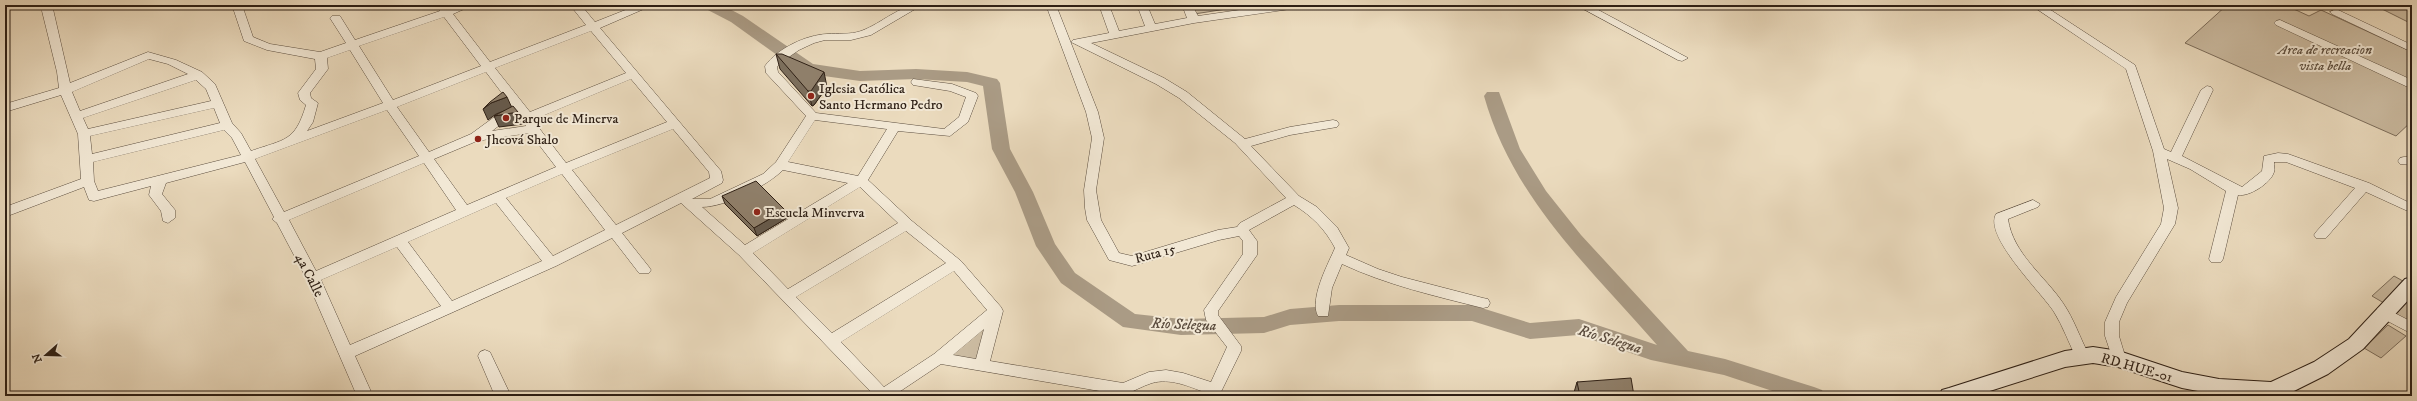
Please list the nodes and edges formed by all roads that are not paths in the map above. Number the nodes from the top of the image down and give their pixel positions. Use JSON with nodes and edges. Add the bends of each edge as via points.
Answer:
{"nodes":[{"id":1,"x":41,"y":5,"type":"edge"},
{"id":2,"x":468,"y":5,"type":"edge"},
{"id":3,"x":575,"y":5,"type":"edge"},
{"id":4,"x":648,"y":5,"type":"edge"},
{"id":5,"x":1051,"y":5,"type":"edge"},
{"id":6,"x":1104,"y":5,"type":"edge"},
{"id":7,"x":1142,"y":5,"type":"edge"},
{"id":8,"x":1187,"y":5,"type":"edge"},
{"id":9,"x":1297,"y":5,"type":"edge"},
{"id":10,"x":1581,"y":5,"type":"edge"},
{"id":11,"x":2036,"y":5,"type":"edge"},
{"id":12,"x":240,"y":6,"type":"edge"},
{"id":13,"x":911,"y":6,"type":"edge"},
{"id":14,"x":1281,"y":6,"type":"edge"},
{"id":15,"x":443,"y":9,"type":"edge"},
{"id":16,"x":1235,"y":9,"type":"edge"},
{"id":17,"x":2336,"y":12,"type":"dead end"},
{"id":18,"x":336,"y":18,"type":"dead end"},
{"id":19,"x":1194,"y":20,"type":"junction"},
{"id":20,"x":2280,"y":23,"type":"dead end"},
{"id":21,"x":594,"y":28,"type":"junction"},
{"id":22,"x":1152,"y":29,"type":"junction"},
{"id":23,"x":1114,"y":34,"type":"junction"},
{"id":24,"x":1080,"y":42,"type":"junction"},
{"id":25,"x":1067,"y":43,"type":"junction"},
{"id":26,"x":354,"y":46,"type":"junction"},
{"id":27,"x":2412,"y":49,"type":"edge"},
{"id":28,"x":321,"y":56,"type":"junction"},
{"id":29,"x":1682,"y":58,"type":"dead end"},
{"id":30,"x":488,"y":67,"type":"junction"},
{"id":31,"x":634,"y":74,"type":"junction"},
{"id":32,"x":198,"y":75,"type":"junction"},
{"id":33,"x":917,"y":82,"type":"dead end"},
{"id":34,"x":2412,"y":85,"type":"edge"},
{"id":35,"x":65,"y":90,"type":"junction"},
{"id":36,"x":2207,"y":90,"type":"dead end"},
{"id":37,"x":217,"y":103,"type":"junction"},
{"id":38,"x":390,"y":105,"type":"junction"},
{"id":39,"x":5,"y":108,"type":"edge"},
{"id":40,"x":525,"y":114,"type":"junction"},
{"id":41,"x":77,"y":116,"type":"junction"},
{"id":42,"x":812,"y":116,"type":"junction"},
{"id":43,"x":675,"y":123,"type":"junction"},
{"id":44,"x":1333,"y":124,"type":"dead end"},
{"id":45,"x":228,"y":125,"type":"junction"},
{"id":46,"x":895,"y":126,"type":"junction"},
{"id":47,"x":533,"y":129,"type":"junction"},
{"id":48,"x":84,"y":134,"type":"junction"},
{"id":49,"x":475,"y":137,"type":"junction"},
{"id":50,"x":295,"y":140,"type":"junction"},
{"id":51,"x":1242,"y":144,"type":"junction"},
{"id":52,"x":2159,"y":151,"type":"junction"},
{"id":53,"x":248,"y":157,"type":"junction"},
{"id":54,"x":2175,"y":157,"type":"junction"},
{"id":55,"x":426,"y":158,"type":"junction"},
{"id":56,"x":85,"y":160,"type":"junction"},
{"id":57,"x":780,"y":165,"type":"junction"},
{"id":58,"x":562,"y":169,"type":"junction"},
{"id":59,"x":160,"y":180,"type":"junction"},
{"id":60,"x":88,"y":181,"type":"junction"},
{"id":61,"x":861,"y":181,"type":"junction"},
{"id":62,"x":2364,"y":186,"type":"junction"},
{"id":63,"x":2233,"y":189,"type":"junction"},
{"id":64,"x":498,"y":197,"type":"junction"},
{"id":65,"x":1294,"y":199,"type":"junction"},
{"id":66,"x":685,"y":200,"type":"junction"},
{"id":67,"x":2033,"y":204,"type":"dead end"},
{"id":68,"x":2412,"y":209,"type":"edge"},
{"id":69,"x":464,"y":211,"type":"junction"},
{"id":70,"x":5,"y":212,"type":"edge"},
{"id":71,"x":168,"y":218,"type":"dead end"},
{"id":72,"x":279,"y":219,"type":"junction"},
{"id":73,"x":907,"y":224,"type":"junction"},
{"id":74,"x":613,"y":231,"type":"junction"},
{"id":75,"x":1241,"y":231,"type":"junction"},
{"id":76,"x":2321,"y":235,"type":"dead end"},
{"id":77,"x":399,"y":240,"type":"junction"},
{"id":78,"x":744,"y":252,"type":"junction"},
{"id":79,"x":1339,"y":257,"type":"junction"},
{"id":80,"x":2216,"y":258,"type":"dead end"},
{"id":81,"x":552,"y":263,"type":"junction"},
{"id":82,"x":956,"y":264,"type":"junction"},
{"id":83,"x":644,"y":270,"type":"dead end"},
{"id":84,"x":313,"y":278,"type":"junction"},
{"id":85,"x":2412,"y":284,"type":"edge"},
{"id":86,"x":788,"y":296,"type":"junction"},
{"id":87,"x":1483,"y":303,"type":"dead end"},
{"id":88,"x":450,"y":308,"type":"junction"},
{"id":89,"x":996,"y":311,"type":"junction"},
{"id":90,"x":1322,"y":312,"type":"dead end"},
{"id":91,"x":2383,"y":312,"type":"junction"},
{"id":92,"x":2412,"y":329,"type":"edge"},
{"id":93,"x":831,"y":340,"type":"junction"},
{"id":94,"x":347,"y":353,"type":"junction"},
{"id":95,"x":2082,"y":355,"type":"junction"},
{"id":96,"x":485,"y":356,"type":"dead end"},
{"id":97,"x":939,"y":358,"type":"junction"},
{"id":98,"x":2119,"y":359,"type":"junction"},
{"id":99,"x":982,"y":364,"type":"junction"},
{"id":100,"x":1213,"y":393,"type":"edge"},
{"id":101,"x":365,"y":396,"type":"edge"},
{"id":102,"x":503,"y":396,"type":"edge"},
{"id":103,"x":1948,"y":396,"type":"edge"}],
"edges":[{"from":1,"to":35,"type":"street","via":[[47,10]]},
{"from":2,"to":15,"type":"street"},
{"from":3,"to":21,"type":"street"},
{"from":4,"to":21,"type":"street"},
{"from":5,"to":25,"type":"street","name":"Ruta 15"},
{"from":6,"to":23,"type":"street"},
{"from":7,"to":22,"type":"street"},
{"from":8,"to":19,"type":"street"},
{"from":9,"to":14,"type":"street"},
{"from":10,"to":29,"type":"street"},
{"from":11,"to":52,"type":"street","via":[[2130,68]]},
{"from":12,"to":28,"type":"street","via":[[248,39],[267,47]]},
{"from":13,"to":42,"type":"street","via":[[871,31],[856,36],[825,37],[808,41],[778,58],[771,66],[772,72]]},
{"from":14,"to":16,"type":"street"},
{"from":15,"to":26,"type":"street"},
{"from":15,"to":30,"type":"street"},
{"from":16,"to":19,"type":"street"},
{"from":17,"to":27,"type":"street"},
{"from":18,"to":26,"type":"street"},
{"from":19,"to":22,"type":"street"},
{"from":20,"to":34,"type":"street"},
{"from":21,"to":30,"type":"street"},
{"from":21,"to":31,"type":"street"},
{"from":22,"to":23,"type":"street"},
{"from":23,"to":24,"type":"street"},
{"from":24,"to":25,"type":"street"},
{"from":24,"to":51,"type":"street","via":[[1183,95]]},
{"from":25,"to":75,"type":"street","name":"Ruta 15","via":[[1092,112],[1098,138],[1090,190],[1094,220],[1114,257],[1132,261],[1218,235]]},
{"from":26,"to":28,"type":"street"},
{"from":26,"to":38,"type":"street"},
{"from":28,"to":50,"type":"street","via":[[322,69],[304,93],[306,100],[312,103],[311,112]]},
{"from":30,"to":38,"type":"street"},
{"from":30,"to":40,"type":"street"},
{"from":31,"to":40,"type":"street"},
{"from":31,"to":43,"type":"street"},
{"from":32,"to":35,"type":"street","name":"4a Calle","via":[[172,62],[148,55]]},
{"from":32,"to":37,"type":"street","name":"4a Calle","via":[[211,87]]},
{"from":32,"to":41,"type":"street"},
{"from":33,"to":46,"type":"street","via":[[954,88],[972,96],[964,119],[946,133]]},
{"from":35,"to":39,"type":"street","name":"4a Calle"},
{"from":35,"to":41,"type":"street"},
{"from":36,"to":54,"type":"street"},
{"from":37,"to":45,"type":"street","name":"4a Calle"},
{"from":37,"to":48,"type":"street"},
{"from":38,"to":50,"type":"street"},
{"from":38,"to":55,"type":"street"},
{"from":40,"to":47,"type":"street"},
{"from":40,"to":49,"type":"street","via":[[501,118]]},
{"from":41,"to":48,"type":"street"},
{"from":42,"to":46,"type":"street"},
{"from":42,"to":57,"type":"street"},
{"from":43,"to":58,"type":"street"},
{"from":43,"to":66,"type":"street","via":[[718,175],[717,180]]},
{"from":44,"to":51,"type":"street","via":[[1290,131]]},
{"from":45,"to":53,"type":"street","name":"4a Calle"},
{"from":45,"to":56,"type":"street"},
{"from":46,"to":61,"type":"street"},
{"from":47,"to":49,"type":"street"},
{"from":47,"to":58,"type":"street"},
{"from":48,"to":56,"type":"street"},
{"from":49,"to":55,"type":"street"},
{"from":50,"to":53,"type":"street"},
{"from":51,"to":65,"type":"street"},
{"from":52,"to":54,"type":"street"},
{"from":52,"to":98,"type":"street","via":[[2171,208],[2168,224],[2121,301],[2112,322],[2112,336]]},
{"from":53,"to":59,"type":"street"},
{"from":53,"to":72,"type":"street","name":"4a Calle"},
{"from":54,"to":63,"type":"street"},
{"from":55,"to":69,"type":"street"},
{"from":55,"to":72,"type":"street"},
{"from":56,"to":60,"type":"street"},
{"from":57,"to":61,"type":"street"},
{"from":57,"to":66,"type":"street","via":[[768,177],[712,203]]},
{"from":58,"to":64,"type":"street"},
{"from":58,"to":74,"type":"street"},
{"from":59,"to":60,"type":"street","via":[[94,197]]},
{"from":59,"to":71,"type":"street","via":[[155,195],[168,210]]},
{"from":60,"to":70,"type":"street"},
{"from":61,"to":73,"type":"street"},
{"from":61,"to":78,"type":"street"},
{"from":62,"to":63,"type":"street","via":[[2320,168],[2278,157],[2268,159],[2268,172],[2249,190],[2242,192]]},
{"from":62,"to":68,"type":"street"},
{"from":62,"to":76,"type":"street"},
{"from":63,"to":80,"type":"street"},
{"from":64,"to":69,"type":"street"},
{"from":64,"to":81,"type":"street"},
{"from":65,"to":75,"type":"street","via":[[1245,226]]},
{"from":65,"to":79,"type":"street","via":[[1312,210],[1332,230],[1342,248]]},
{"from":66,"to":74,"type":"street"},
{"from":66,"to":78,"type":"street"},
{"from":67,"to":95,"type":"street","via":[[2001,217],[2000,228],[2028,272],[2058,307]]},
{"from":69,"to":77,"type":"street"},
{"from":72,"to":84,"type":"street","name":"4a Calle"},
{"from":73,"to":82,"type":"street"},
{"from":73,"to":86,"type":"street"},
{"from":74,"to":81,"type":"street"},
{"from":74,"to":83,"type":"street"},
{"from":75,"to":100,"type":"street","via":[[1249,236],[1252,245],[1250,255],[1211,310],[1211,316],[1228,338],[1234,351]]},
{"from":77,"to":84,"type":"street"},
{"from":77,"to":88,"type":"street"},
{"from":78,"to":86,"type":"street"},
{"from":79,"to":87,"type":"street","via":[[1400,282]]},
{"from":79,"to":90,"type":"street","via":[[1325,288]]},
{"from":81,"to":88,"type":"street"},
{"from":82,"to":89,"type":"street"},
{"from":82,"to":93,"type":"street"},
{"from":84,"to":94,"type":"street","name":"4a Calle"},
{"from":85,"to":91,"type":"street","name":"RD HUE-01"},
{"from":86,"to":93,"type":"street"},
{"from":88,"to":94,"type":"street"},
{"from":89,"to":97,"type":"street"},
{"from":89,"to":99,"type":"street"},
{"from":91,"to":92,"type":"street"},
{"from":91,"to":98,"type":"street","name":"RD HUE-01","via":[[2356,344],[2321,368],[2271,390],[2219,387],[2182,380]]},
{"from":93,"to":97,"type":"street","via":[[883,395]]},
{"from":94,"to":101,"type":"street","name":"4a Calle"},
{"from":95,"to":98,"type":"street","name":"RD HUE-01"},
{"from":95,"to":103,"type":"street","name":"RD HUE-01"},
{"from":96,"to":102,"type":"street"},
{"from":97,"to":99,"type":"street"},
{"from":99,"to":100,"type":"street","via":[[1123,389],[1149,378],[1172,375]]}]}
